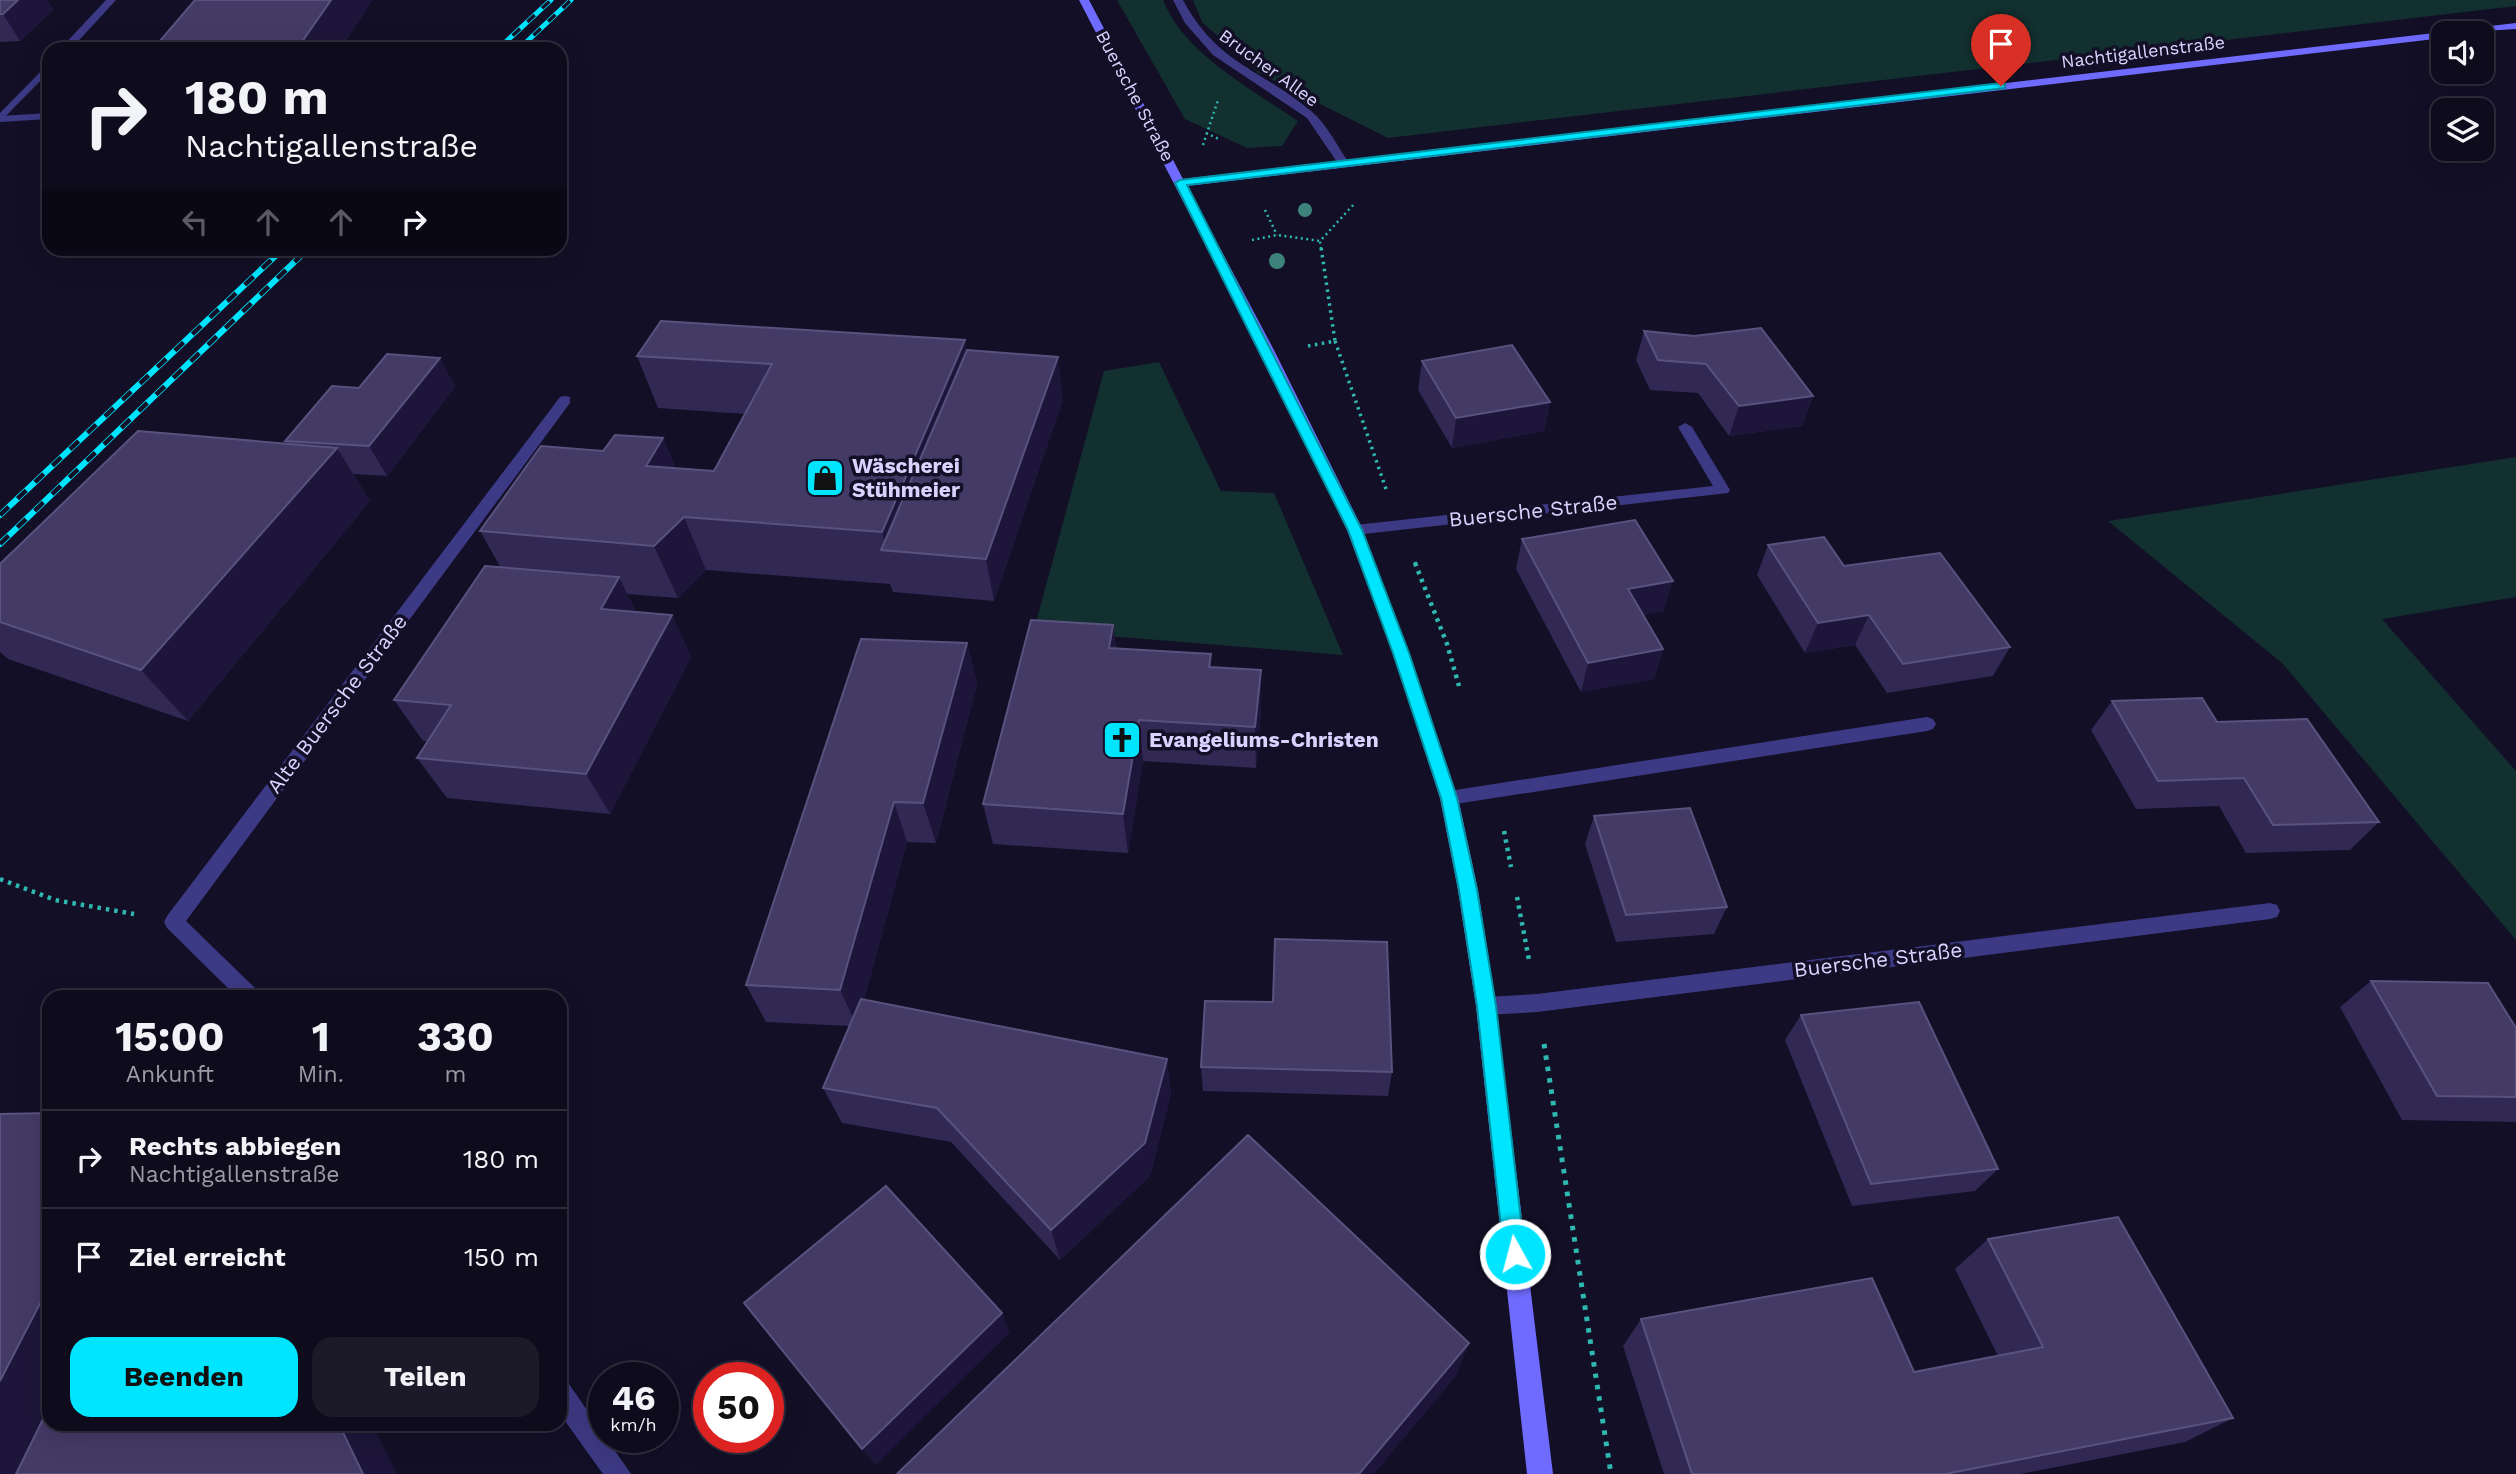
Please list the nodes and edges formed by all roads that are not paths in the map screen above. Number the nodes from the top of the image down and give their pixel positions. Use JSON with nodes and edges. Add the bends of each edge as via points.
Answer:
{"nodes":[{"id":1,"x":111,"y":0,"type":"edge"},
{"id":2,"x":1084,"y":0,"type":"edge"},
{"id":3,"x":1178,"y":0,"type":"edge"},
{"id":4,"x":2516,"y":26,"type":"edge"},
{"id":5,"x":2494,"y":29,"type":"edge"},
{"id":6,"x":2431,"y":36,"type":"edge"},
{"id":7,"x":72,"y":42,"type":"edge"},
{"id":8,"x":42,"y":74,"type":"edge"},
{"id":9,"x":42,"y":116,"type":"edge"},
{"id":10,"x":0,"y":119,"type":"edge"},
{"id":11,"x":1343,"y":163,"type":"junction"},
{"id":12,"x":1180,"y":183,"type":"junction"},
{"id":13,"x":565,"y":400,"type":"dead end"},
{"id":14,"x":1685,"y":428,"type":"dead end"},
{"id":15,"x":1355,"y":530,"type":"junction"},
{"id":16,"x":1927,"y":724,"type":"dead end"},
{"id":17,"x":1449,"y":798,"type":"junction"},
{"id":18,"x":2270,"y":911,"type":"dead end"},
{"id":19,"x":244,"y":990,"type":"edge"},
{"id":20,"x":1486,"y":1006,"type":"junction"},
{"id":21,"x":567,"y":1403,"type":"edge"},
{"id":22,"x":618,"y":1474,"type":"edge"},
{"id":23,"x":1540,"y":1474,"type":"edge"}],
"edges":[{"from":1,"to":7,"type":"street"},
{"from":2,"to":12,"type":"main road","name":"Buersche Straße"},
{"from":3,"to":11,"type":"street","name":"Brucher Allee","via":[[1204,43],[1237,70],[1308,113]]},
{"from":4,"to":5,"type":"main road"},
{"from":6,"to":11,"type":"main road","name":"Nachtigallenstraße"},
{"from":8,"to":10,"type":"street"},
{"from":9,"to":10,"type":"street"},
{"from":11,"to":12,"type":"main road","name":"Nachtigallenstraße"},
{"from":12,"to":15,"type":"main road","name":"Buersche Straße"},
{"from":13,"to":19,"type":"street","name":"Alte Buersche Straße","via":[[174,922]]},
{"from":14,"to":15,"type":"street","name":"Buersche Straße","via":[[1723,490]]},
{"from":15,"to":17,"type":"main road","name":"Buersche Straße"},
{"from":16,"to":17,"type":"street"},
{"from":17,"to":20,"type":"main road","name":"Buersche Straße"},
{"from":18,"to":20,"type":"street","name":"Buersche Straße"},
{"from":20,"to":23,"type":"main road","name":"Buersche Straße"},
{"from":21,"to":22,"type":"street"}]}
